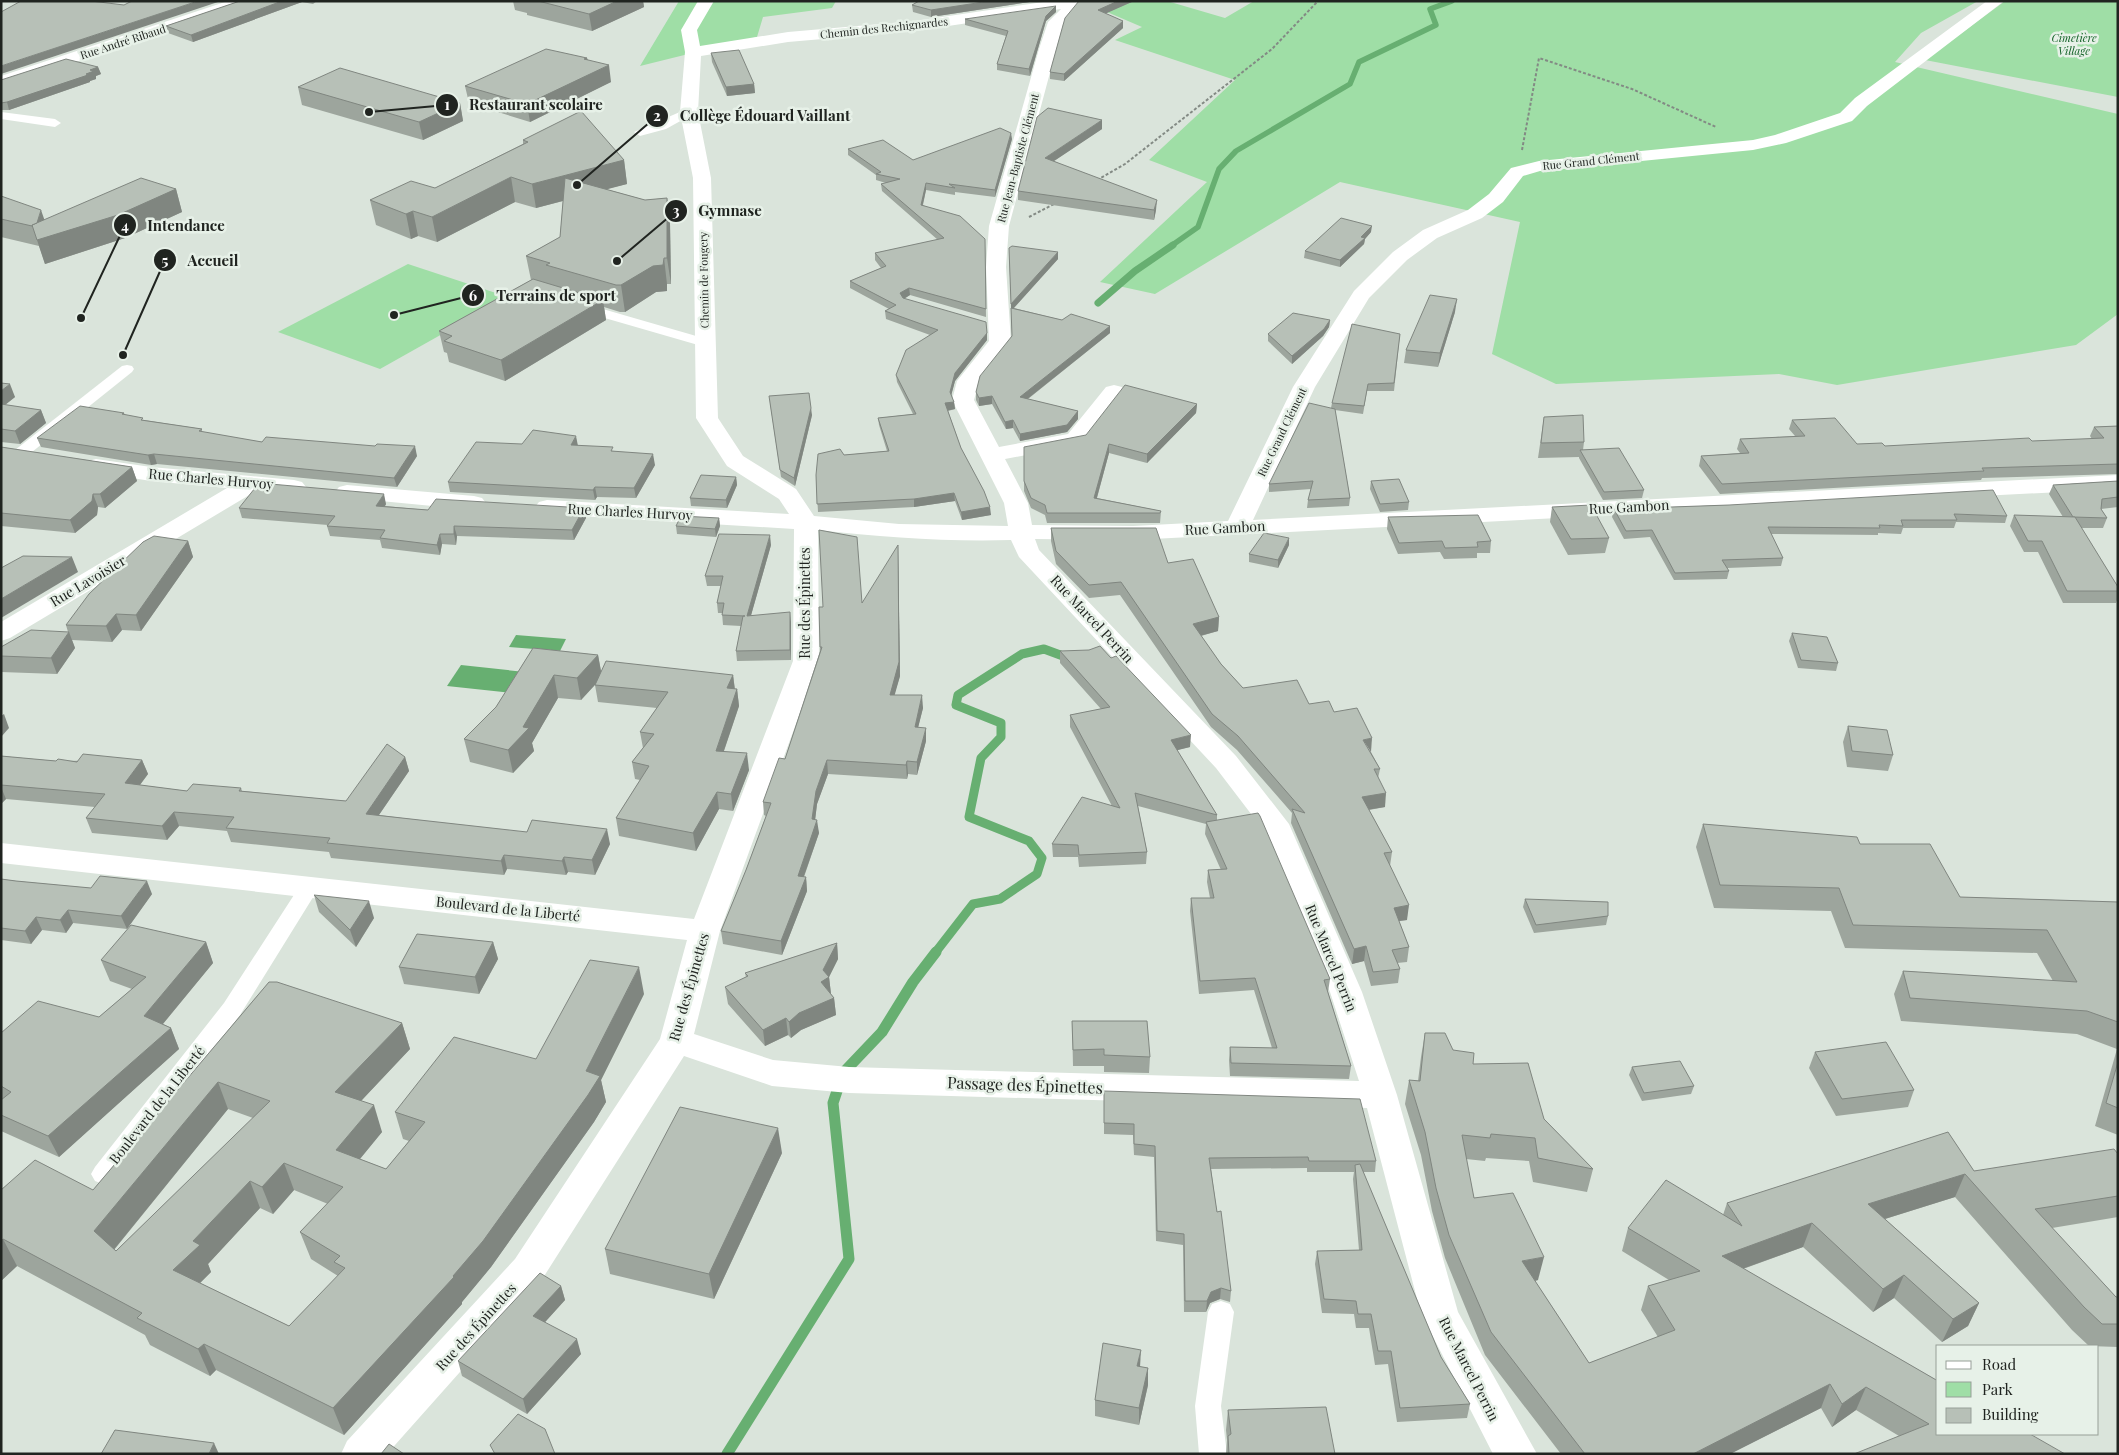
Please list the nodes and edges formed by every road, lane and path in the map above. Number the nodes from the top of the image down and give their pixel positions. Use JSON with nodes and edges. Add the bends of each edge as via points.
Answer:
{"nodes":[{"id":1,"x":244,"y":1,"type":"edge"},
{"id":2,"x":706,"y":1,"type":"edge"},
{"id":3,"x":1318,"y":1,"type":"edge"},
{"id":4,"x":1997,"y":1,"type":"edge"},
{"id":5,"x":1077,"y":2,"type":"edge"},
{"id":6,"x":693,"y":52,"type":"junction"},
{"id":7,"x":1,"y":82,"type":"edge"},
{"id":8,"x":689,"y":112,"type":"junction"},
{"id":9,"x":1,"y":115,"type":"edge"},
{"id":10,"x":56,"y":122,"type":"dead end"},
{"id":11,"x":640,"y":132,"type":"dead end"},
{"id":12,"x":1738,"y":146,"type":"junction"},
{"id":13,"x":1517,"y":172,"type":"junction"},
{"id":14,"x":1092,"y":183,"type":"edge"},
{"id":15,"x":1059,"y":201,"type":"edge"},
{"id":16,"x":999,"y":226,"type":"junction"},
{"id":17,"x":566,"y":302,"type":"edge"},
{"id":18,"x":705,"y":343,"type":"junction"},
{"id":19,"x":127,"y":369,"type":"dead end"},
{"id":20,"x":1114,"y":392,"type":"dead end"},
{"id":21,"x":11,"y":452,"type":"edge"},
{"id":22,"x":992,"y":455,"type":"junction"},
{"id":23,"x":46,"y":458,"type":"edge"},
{"id":24,"x":75,"y":462,"type":"edge"},
{"id":25,"x":2118,"y":482,"type":"edge"},
{"id":26,"x":252,"y":483,"type":"junction"},
{"id":27,"x":498,"y":504,"type":"edge"},
{"id":28,"x":527,"y":506,"type":"edge"},
{"id":29,"x":806,"y":522,"type":"junction"},
{"id":30,"x":1237,"y":527,"type":"junction"},
{"id":31,"x":1021,"y":533,"type":"junction"},
{"id":32,"x":1,"y":632,"type":"edge"},
{"id":33,"x":1,"y":853,"type":"edge"},
{"id":34,"x":310,"y":886,"type":"junction"},
{"id":35,"x":705,"y":931,"type":"junction"},
{"id":36,"x":676,"y":1041,"type":"junction"},
{"id":37,"x":1380,"y":1095,"type":"junction"},
{"id":38,"x":103,"y":1174,"type":"dead end"},
{"id":39,"x":1221,"y":1312,"type":"dead end"},
{"id":40,"x":361,"y":1454,"type":"edge"},
{"id":41,"x":1213,"y":1454,"type":"edge"},
{"id":42,"x":1517,"y":1454,"type":"edge"}],
"edges":[{"from":1,"to":7,"type":"street","name":"Rue André Ribaud"},
{"from":2,"to":6,"type":"street","name":"Chemin de Fougery","via":[[689,30]]},
{"from":3,"to":14,"type":"path","via":[[1272,49],[1125,164]]},
{"from":4,"to":12,"type":"street","name":"Rue Grand Clément","via":[[1846,117],[1780,139]]},
{"from":5,"to":6,"type":"street","name":"Chemin des Rechignardes","via":[[915,26],[788,37]]},
{"from":5,"to":16,"type":"street","name":"Rue Jean-Baptiste Clément","via":[[1056,22]]},
{"from":6,"to":8,"type":"street","name":"Chemin de Fougery"},
{"from":8,"to":11,"type":"lane","via":[[662,126]]},
{"from":8,"to":18,"type":"street","name":"Chemin de Fougery","via":[[702,178]]},
{"from":9,"to":10,"type":"lane"},
{"from":12,"to":13,"type":"street","name":"Rue Grand Clément","via":[[1539,166]]},
{"from":12,"to":13,"type":"path","via":[[1726,131],[1632,89],[1539,58]]},
{"from":13,"to":30,"type":"street","name":"Rue Grand Clément","via":[[1496,198],[1475,214],[1430,234],[1400,256],[1361,295],[1304,387]]},
{"from":15,"to":16,"type":"path","via":[[1034,215]]},
{"from":16,"to":22,"type":"street","name":"Rue Jean-Baptiste Clément","via":[[991,324],[1000,342],[968,381],[963,400]]},
{"from":17,"to":18,"type":"lane"},
{"from":18,"to":29,"type":"street","name":"Chemin de Fougery","via":[[707,418],[735,461],[788,494]]},
{"from":19,"to":21,"type":"lane"},
{"from":20,"to":22,"type":"street","via":[[1076,439]]},
{"from":21,"to":23,"type":"street"},
{"from":22,"to":31,"type":"street","name":"Rue Jean-Baptiste Clément","via":[[1016,503]]},
{"from":24,"to":26,"type":"street","name":"Rue Charles Hurvoy","via":[[151,474]]},
{"from":25,"to":30,"type":"street","name":"Rue Gambon"},
{"from":26,"to":27,"type":"street","name":"Rue Charles Hurvoy"},
{"from":26,"to":32,"type":"street","name":"Rue Lavoisier"},
{"from":28,"to":29,"type":"street","name":"Rue Charles Hurvoy"},
{"from":29,"to":31,"type":"street","name":"Rue Charles Hurvoy","via":[[899,531]]},
{"from":29,"to":35,"type":"street","name":"Rue des Épinettes","via":[[806,661]]},
{"from":30,"to":31,"type":"street","name":"Rue Gambon","via":[[1133,533]]},
{"from":31,"to":37,"type":"street","name":"Rue Marcel Perrin","via":[[1028,552],[1226,762],[1274,824],[1346,992]]},
{"from":33,"to":34,"type":"street","name":"Boulevard de la Liberté"},
{"from":34,"to":35,"type":"street","name":"Boulevard de la Liberté"},
{"from":34,"to":38,"type":"lane","name":"Boulevard de la Liberté","via":[[232,1009]]},
{"from":35,"to":36,"type":"street","name":"Rue des Épinettes"},
{"from":36,"to":37,"type":"street","name":"Passage des Épinettes","via":[[772,1073],[841,1080]]},
{"from":36,"to":40,"type":"street","name":"Rue des Épinettes","via":[[528,1270]]},
{"from":37,"to":42,"type":"street","name":"Rue Marcel Perrin","via":[[1440,1314],[1508,1444]]},
{"from":39,"to":41,"type":"lane","via":[[1208,1406]]}]}
